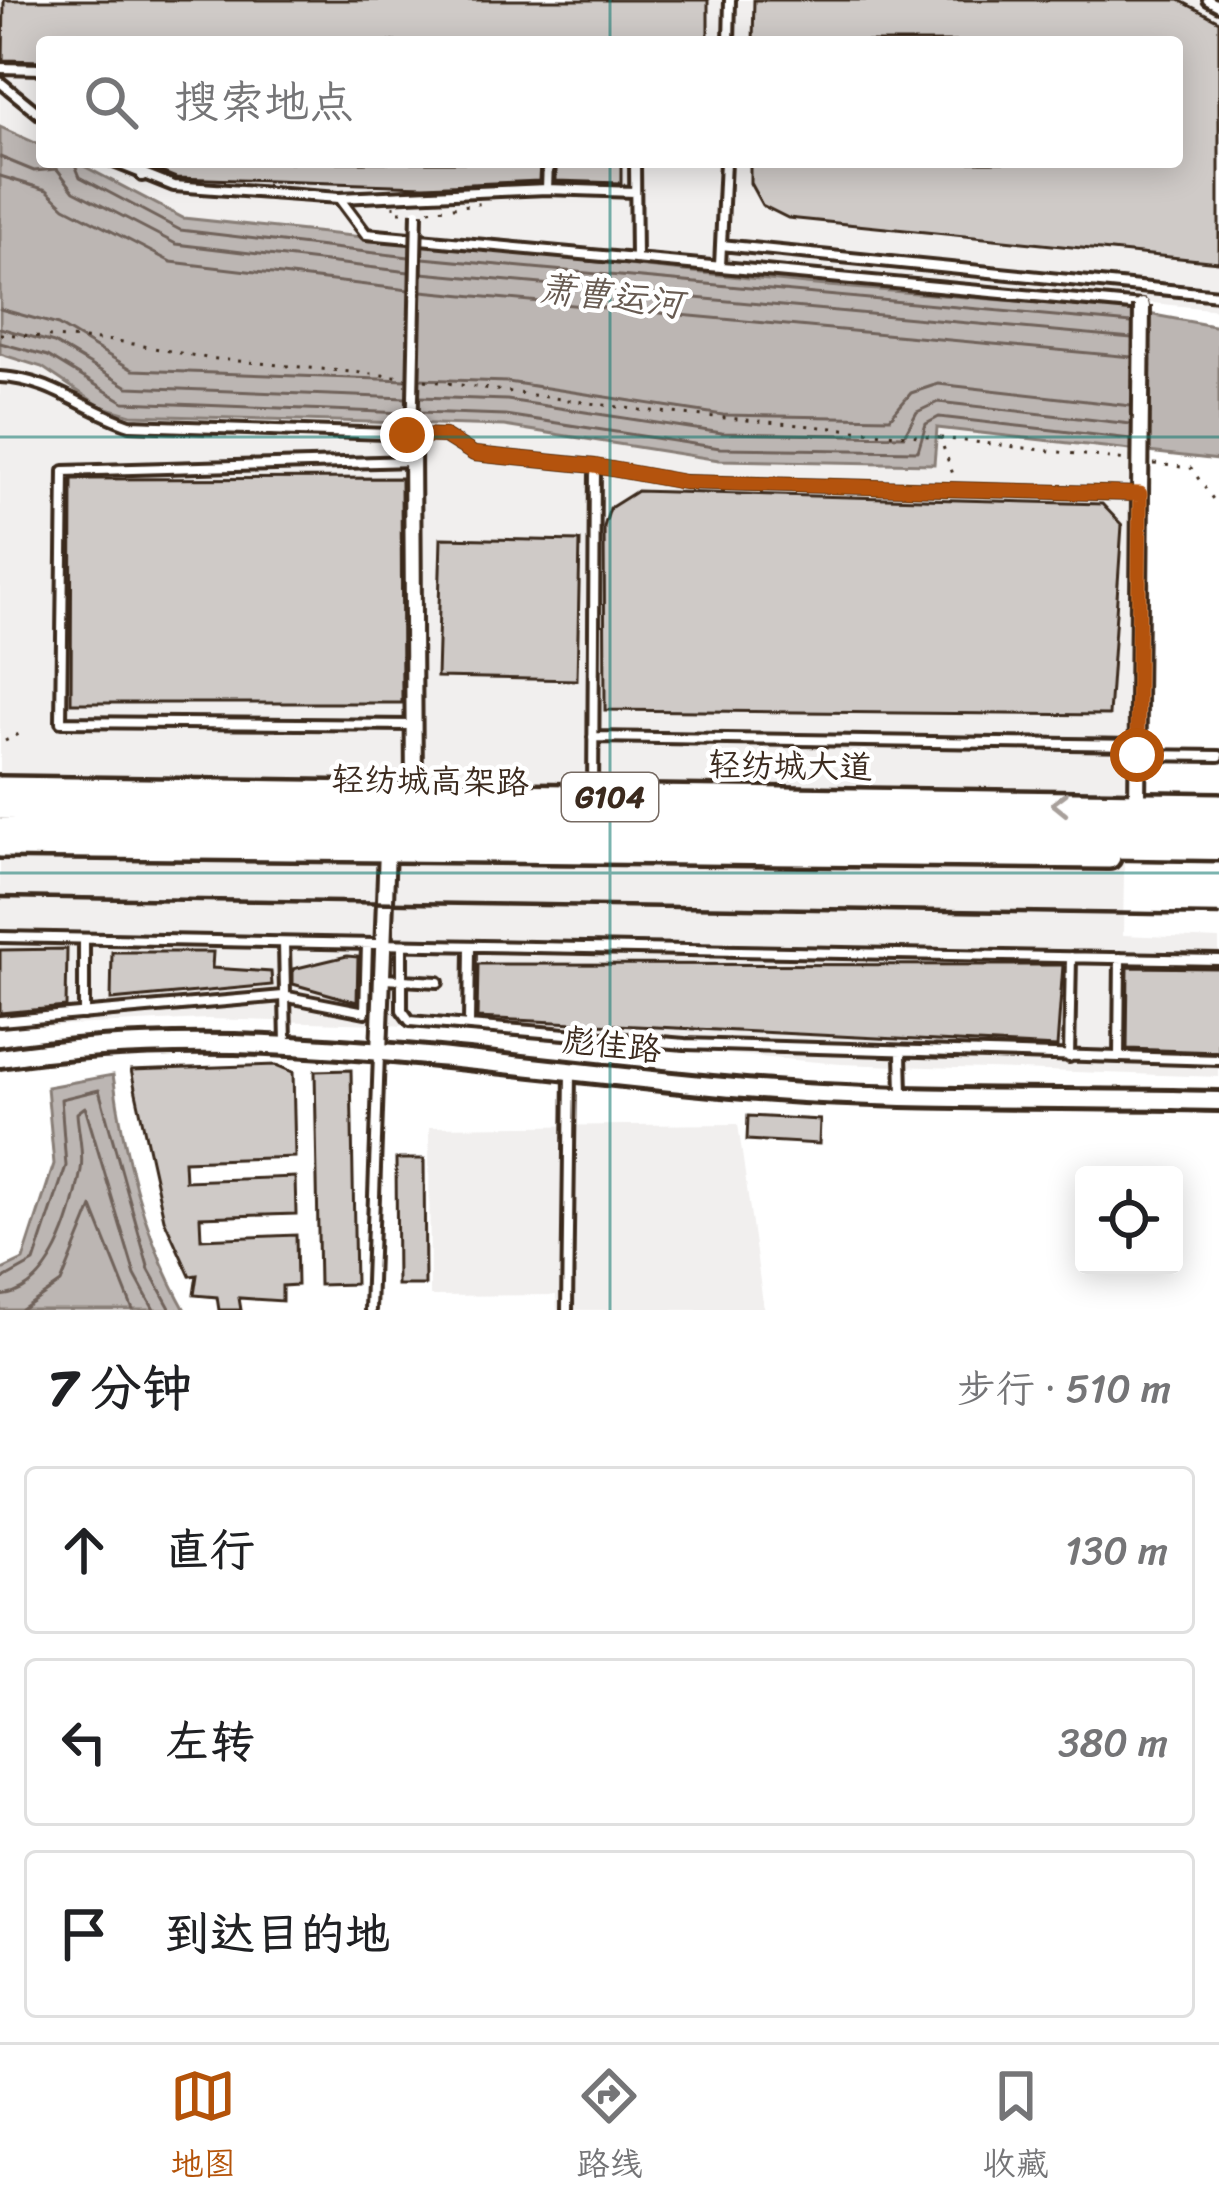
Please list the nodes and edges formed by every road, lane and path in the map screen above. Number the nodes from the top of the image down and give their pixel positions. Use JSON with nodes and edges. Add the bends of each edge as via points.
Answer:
{"nodes":[{"id":1,"x":730,"y":0,"type":"edge"},
{"id":2,"x":1208,"y":0,"type":"edge"},
{"id":3,"x":1219,"y":6,"type":"edge"},
{"id":4,"x":729,"y":36,"type":"edge"},
{"id":5,"x":0,"y":68,"type":"edge"},
{"id":6,"x":36,"y":68,"type":"edge"},
{"id":7,"x":0,"y":82,"type":"edge"},
{"id":8,"x":36,"y":111,"type":"edge"},
{"id":9,"x":126,"y":168,"type":"edge"},
{"id":10,"x":142,"y":168,"type":"edge"},
{"id":11,"x":548,"y":168,"type":"edge"},
{"id":12,"x":635,"y":168,"type":"edge"},
{"id":13,"x":725,"y":168,"type":"edge"},
{"id":14,"x":142,"y":176,"type":"junction"},
{"id":15,"x":547,"y":189,"type":"junction"},
{"id":16,"x":635,"y":192,"type":"junction"},
{"id":17,"x":339,"y":198,"type":"junction"},
{"id":18,"x":387,"y":201,"type":"dead end"},
{"id":19,"x":503,"y":201,"type":"dead end"},
{"id":20,"x":418,"y":212,"type":"junction"},
{"id":21,"x":721,"y":245,"type":"junction"},
{"id":22,"x":636,"y":259,"type":"junction"},
{"id":23,"x":720,"y":266,"type":"junction"},
{"id":24,"x":937,"y":268,"type":"junction"},
{"id":25,"x":937,"y":286,"type":"junction"},
{"id":26,"x":1219,"y":295,"type":"edge"},
{"id":27,"x":1142,"y":306,"type":"joint"},
{"id":28,"x":0,"y":334,"type":"edge"},
{"id":29,"x":0,"y":377,"type":"edge"},
{"id":30,"x":940,"y":438,"type":"junction"},
{"id":31,"x":412,"y":453,"type":"junction"},
{"id":32,"x":595,"y":466,"type":"junction"},
{"id":33,"x":959,"y":490,"type":"junction"},
{"id":34,"x":1140,"y":494,"type":"junction"},
{"id":35,"x":1217,"y":505,"type":"edge"},
{"id":36,"x":414,"y":725,"type":"junction"},
{"id":37,"x":23,"y":732,"type":"dead end"},
{"id":38,"x":593,"y":737,"type":"junction"},
{"id":39,"x":5,"y":740,"type":"dead end"},
{"id":40,"x":1137,"y":750,"type":"junction"},
{"id":41,"x":1219,"y":756,"type":"edge"},
{"id":42,"x":0,"y":788,"type":"edge"},
{"id":43,"x":414,"y":794,"type":"junction"},
{"id":44,"x":593,"y":796,"type":"junction"},
{"id":45,"x":1137,"y":805,"type":"junction"},
{"id":46,"x":1219,"y":805,"type":"edge"},
{"id":47,"x":0,"y":806,"type":"edge"},
{"id":48,"x":1219,"y":826,"type":"edge"},
{"id":49,"x":0,"y":830,"type":"edge"},
{"id":50,"x":0,"y":846,"type":"edge"},
{"id":51,"x":1219,"y":847,"type":"edge"},
{"id":52,"x":387,"y":850,"type":"junction"},
{"id":53,"x":1219,"y":856,"type":"edge"},
{"id":54,"x":0,"y":937,"type":"edge"},
{"id":55,"x":84,"y":939,"type":"junction"},
{"id":56,"x":284,"y":943,"type":"junction"},
{"id":57,"x":367,"y":945,"type":"junction"},
{"id":58,"x":384,"y":945,"type":"junction"},
{"id":59,"x":402,"y":946,"type":"junction"},
{"id":60,"x":470,"y":947,"type":"junction"},
{"id":61,"x":1071,"y":957,"type":"junction"},
{"id":62,"x":1120,"y":958,"type":"junction"},
{"id":63,"x":1219,"y":960,"type":"edge"},
{"id":64,"x":382,"y":979,"type":"junction"},
{"id":65,"x":402,"y":981,"type":"junction"},
{"id":66,"x":438,"y":982,"type":"dead end"},
{"id":67,"x":283,"y":996,"type":"junction"},
{"id":68,"x":84,"y":1014,"type":"junction"},
{"id":69,"x":0,"y":1021,"type":"edge"},
{"id":70,"x":469,"y":1023,"type":"junction"},
{"id":71,"x":286,"y":1048,"type":"junction"},
{"id":72,"x":380,"y":1052,"type":"junction"},
{"id":73,"x":901,"y":1054,"type":"junction"},
{"id":74,"x":1069,"y":1057,"type":"junction"},
{"id":75,"x":1119,"y":1057,"type":"junction"},
{"id":76,"x":0,"y":1058,"type":"edge"},
{"id":77,"x":1219,"y":1060,"type":"edge"},
{"id":78,"x":570,"y":1071,"type":"junction"},
{"id":79,"x":902,"y":1093,"type":"junction"},
{"id":80,"x":1219,"y":1101,"type":"edge"},
{"id":81,"x":370,"y":1310,"type":"edge"},
{"id":82,"x":567,"y":1310,"type":"edge"}],
"edges":[{"from":1,"to":4,"type":"lane"},
{"from":2,"to":3,"type":"lane"},
{"from":5,"to":6,"type":"lane"},
{"from":7,"to":8,"type":"lane"},
{"from":9,"to":14,"type":"lane"},
{"from":10,"to":14,"type":"lane"},
{"from":11,"to":15,"type":"lane"},
{"from":12,"to":16,"type":"lane"},
{"from":13,"to":21,"type":"lane"},
{"from":14,"to":17,"type":"lane","via":[[174,186]]},
{"from":15,"to":16,"type":"lane"},
{"from":15,"to":17,"type":"lane"},
{"from":16,"to":22,"type":"lane"},
{"from":17,"to":22,"type":"lane","via":[[366,234]]},
{"from":18,"to":20,"type":"path","via":[[394,212]]},
{"from":19,"to":20,"type":"path"},
{"from":20,"to":31,"type":"lane","bridge":true},
{"from":21,"to":23,"type":"lane"},
{"from":21,"to":24,"type":"lane"},
{"from":22,"to":23,"type":"lane"},
{"from":23,"to":25,"type":"lane"},
{"from":24,"to":25,"type":"lane"},
{"from":24,"to":26,"type":"lane"},
{"from":25,"to":27,"type":"lane"},
{"from":27,"to":34,"type":"street","bridge":true},
{"from":28,"to":30,"type":"path"},
{"from":29,"to":32,"type":"lane","via":[[38,379],[130,425],[445,436],[474,454]]},
{"from":30,"to":33,"type":"path"},
{"from":30,"to":35,"type":"path","via":[[1191,468]]},
{"from":31,"to":36,"type":"street"},
{"from":31,"to":36,"type":"lane","via":[[64,471],[61,722]]},
{"from":32,"to":33,"type":"lane","via":[[684,482]]},
{"from":32,"to":38,"type":"lane"},
{"from":33,"to":34,"type":"lane"},
{"from":34,"to":40,"type":"street"},
{"from":36,"to":43,"type":"street"},
{"from":37,"to":39,"type":"path"},
{"from":38,"to":40,"type":"lane"},
{"from":38,"to":44,"type":"lane"},
{"from":40,"to":41,"type":"lane"},
{"from":40,"to":45,"type":"street"},
{"from":42,"to":43,"type":"main road","name":"轻纺城大道","number":"G104"},
{"from":43,"to":44,"type":"main road","name":"轻纺城大道","number":"G104"},
{"from":45,"to":44,"type":"main road","name":"轻纺城大道","number":"G104","one_way":true},
{"from":45,"to":46,"type":"main road","name":"轻纺城大道","number":"G104"},
{"from":47,"to":48,"type":"highway","name":"轻纺城高架路"},
{"from":49,"to":51,"type":"highway","name":"轻纺城高架路"},
{"from":50,"to":52,"type":"main road","number":"G104"},
{"from":52,"to":53,"type":"main road","number":"G104"},
{"from":52,"to":58,"type":"street"},
{"from":54,"to":55,"type":"lane"},
{"from":55,"to":56,"type":"lane"},
{"from":55,"to":68,"type":"lane"},
{"from":56,"to":57,"type":"lane"},
{"from":56,"to":67,"type":"lane"},
{"from":57,"to":58,"type":"lane"},
{"from":57,"to":67,"type":"lane","via":[[365,1012]]},
{"from":58,"to":59,"type":"lane"},
{"from":58,"to":64,"type":"street"},
{"from":59,"to":60,"type":"lane"},
{"from":59,"to":65,"type":"lane"},
{"from":60,"to":61,"type":"lane"},
{"from":60,"to":70,"type":"lane"},
{"from":61,"to":62,"type":"lane"},
{"from":61,"to":74,"type":"lane"},
{"from":62,"to":63,"type":"lane"},
{"from":62,"to":75,"type":"lane"},
{"from":64,"to":65,"type":"lane"},
{"from":64,"to":72,"type":"street"},
{"from":65,"to":66,"type":"lane"},
{"from":65,"to":70,"type":"lane","via":[[410,1021]]},
{"from":67,"to":68,"type":"lane"},
{"from":67,"to":71,"type":"lane"},
{"from":68,"to":69,"type":"lane"},
{"from":70,"to":73,"type":"lane"},
{"from":71,"to":72,"type":"street","name":"彪佳路"},
{"from":71,"to":76,"type":"street","name":"彪佳路","via":[[173,1042]]},
{"from":72,"to":78,"type":"street","name":"彪佳路"},
{"from":72,"to":81,"type":"lane"},
{"from":73,"to":74,"type":"lane"},
{"from":73,"to":79,"type":"lane"},
{"from":74,"to":75,"type":"lane"},
{"from":75,"to":77,"type":"lane"},
{"from":78,"to":79,"type":"street","name":"彪佳路","via":[[750,1090]]},
{"from":78,"to":82,"type":"lane"},
{"from":79,"to":80,"type":"street","name":"彪佳路"}]}
